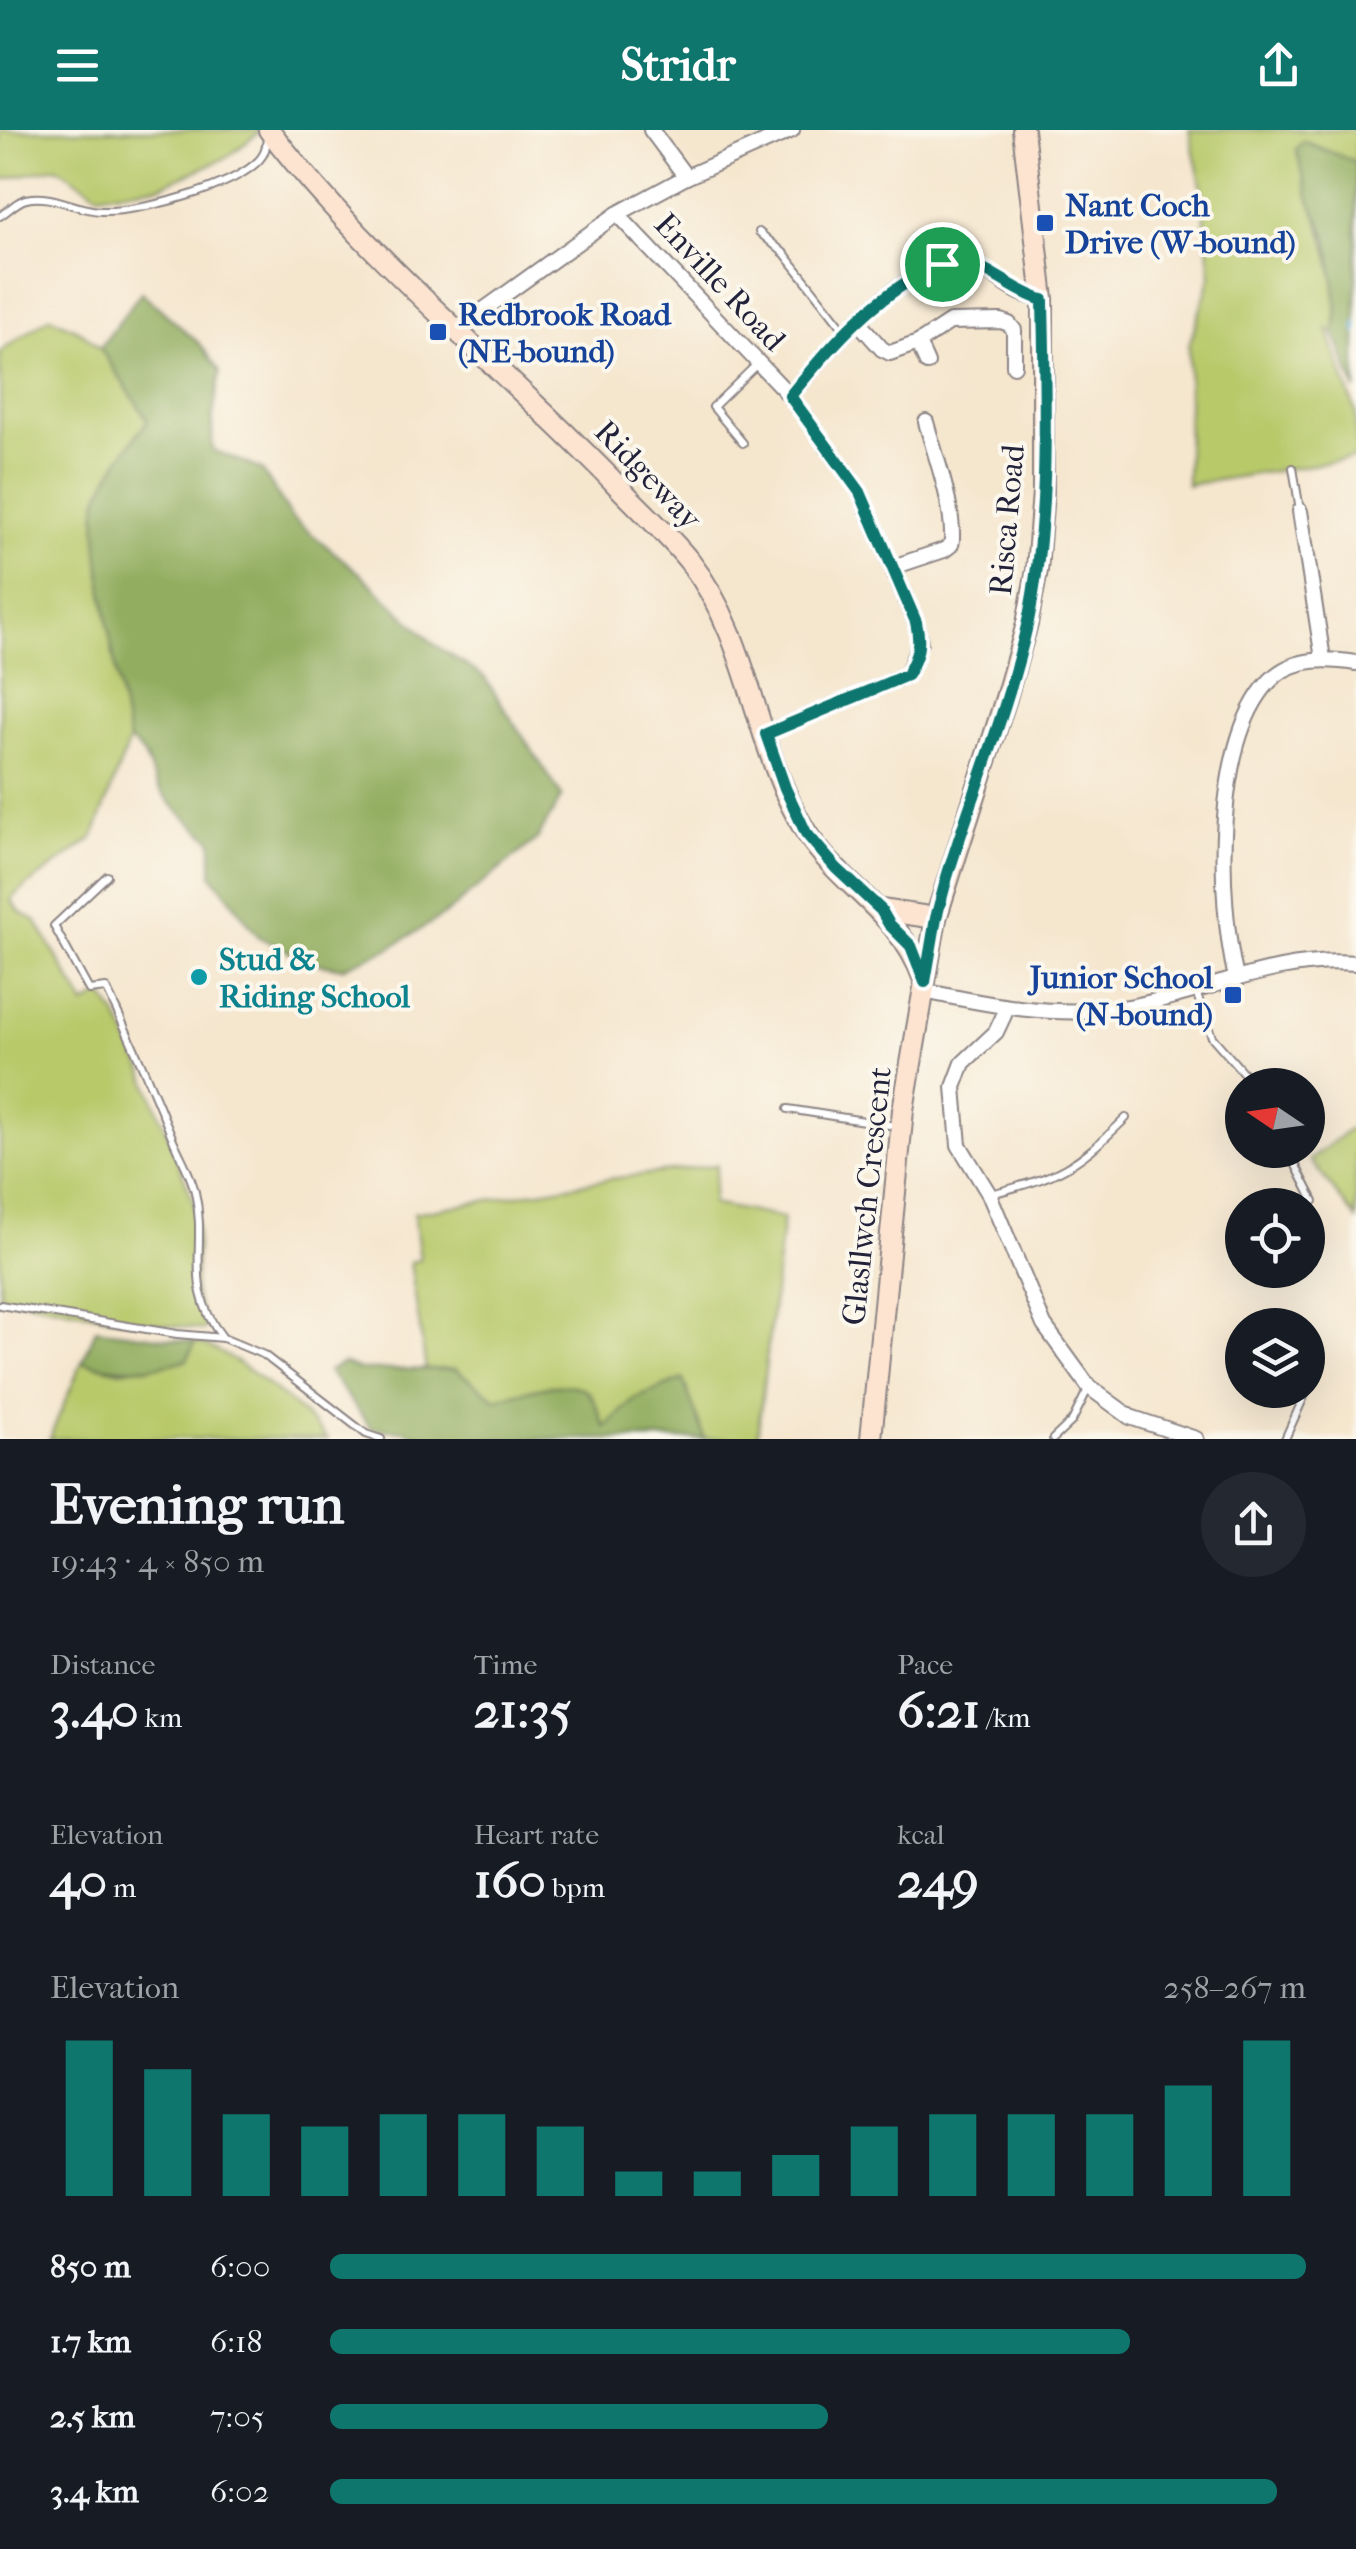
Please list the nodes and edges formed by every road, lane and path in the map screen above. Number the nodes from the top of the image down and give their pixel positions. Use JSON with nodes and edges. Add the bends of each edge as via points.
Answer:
{"nodes":[{"id":1,"x":651,"y":130,"type":"edge"},
{"id":2,"x":792,"y":130,"type":"edge"},
{"id":3,"x":1023,"y":130,"type":"edge"},
{"id":4,"x":278,"y":134,"type":"edge"},
{"id":5,"x":686,"y":177,"type":"junction"},
{"id":6,"x":617,"y":214,"type":"junction"},
{"id":7,"x":0,"y":216,"type":"edge"},
{"id":8,"x":759,"y":232,"type":"dead end"},
{"id":9,"x":1043,"y":300,"type":"junction"},
{"id":10,"x":852,"y":327,"type":"junction"},
{"id":11,"x":457,"y":329,"type":"junction"},
{"id":12,"x":918,"y":344,"type":"junction"},
{"id":13,"x":928,"y":362,"type":"dead end"},
{"id":14,"x":758,"y":363,"type":"junction"},
{"id":15,"x":1014,"y":366,"type":"dead end"},
{"id":16,"x":790,"y":396,"type":"junction"},
{"id":17,"x":926,"y":422,"type":"dead end"},
{"id":18,"x":743,"y":443,"type":"dead end"},
{"id":19,"x":1293,"y":468,"type":"dead end"},
{"id":20,"x":1300,"y":511,"type":"joint"},
{"id":21,"x":893,"y":568,"type":"junction"},
{"id":22,"x":1323,"y":659,"type":"junction"},
{"id":23,"x":1356,"y":664,"type":"edge"},
{"id":24,"x":766,"y":734,"type":"junction"},
{"id":25,"x":106,"y":876,"type":"dead end"},
{"id":26,"x":881,"y":910,"type":"junction"},
{"id":27,"x":936,"y":918,"type":"junction"},
{"id":28,"x":1356,"y":963,"type":"edge"},
{"id":29,"x":926,"y":978,"type":"junction"},
{"id":30,"x":1236,"y":978,"type":"junction"},
{"id":31,"x":1196,"y":991,"type":"junction"},
{"id":32,"x":1004,"y":1006,"type":"junction"},
{"id":33,"x":1239,"y":1068,"type":"edge"},
{"id":34,"x":788,"y":1108,"type":"dead end"},
{"id":35,"x":1126,"y":1118,"type":"dead end"},
{"id":36,"x":902,"y":1127,"type":"junction"},
{"id":37,"x":990,"y":1194,"type":"junction"},
{"id":38,"x":0,"y":1305,"type":"edge"},
{"id":39,"x":223,"y":1338,"type":"junction"},
{"id":40,"x":1089,"y":1387,"type":"junction"},
{"id":41,"x":1299,"y":1408,"type":"edge"},
{"id":42,"x":381,"y":1439,"type":"edge"},
{"id":43,"x":871,"y":1439,"type":"edge"},
{"id":44,"x":1053,"y":1439,"type":"edge"},
{"id":45,"x":1196,"y":1439,"type":"edge"},
{"id":46,"x":1285,"y":1439,"type":"edge"}],
"edges":[{"from":1,"to":5,"type":"street"},
{"from":2,"to":5,"type":"street"},
{"from":3,"to":9,"type":"main road","name":"Risca Road"},
{"from":4,"to":7,"type":"lane","via":[[260,160],[222,185],[154,206],[106,212],[54,198],[24,199]]},
{"from":4,"to":11,"type":"main road","name":"Ridgeway","via":[[363,240]]},
{"from":5,"to":6,"type":"street"},
{"from":6,"to":11,"type":"street"},
{"from":6,"to":14,"type":"street","name":"Enville Road"},
{"from":8,"to":10,"type":"lane"},
{"from":9,"to":10,"type":"street","via":[[986,270],[942,264],[911,277]]},
{"from":9,"to":27,"type":"main road","name":"Risca Road","via":[[1037,570],[1006,698]]},
{"from":10,"to":12,"type":"street","via":[[890,353]]},
{"from":10,"to":16,"type":"street"},
{"from":11,"to":24,"type":"main road","name":"Ridgeway","via":[[693,566],[731,636]]},
{"from":12,"to":13,"type":"street"},
{"from":12,"to":15,"type":"street","via":[[950,322],[1001,321],[1014,330]]},
{"from":14,"to":16,"type":"street","name":"Enville Road"},
{"from":14,"to":18,"type":"lane","via":[[712,407]]},
{"from":16,"to":21,"type":"street","name":"Enville Road","via":[[860,492]]},
{"from":17,"to":21,"type":"street","via":[[951,545]]},
{"from":19,"to":20,"type":"lane"},
{"from":20,"to":22,"type":"street"},
{"from":21,"to":24,"type":"street","name":"Enville Road","via":[[920,642],[907,675]]},
{"from":22,"to":23,"type":"street"},
{"from":22,"to":30,"type":"street","via":[[1277,674],[1252,705],[1238,746],[1222,850]]},
{"from":24,"to":26,"type":"main road","name":"Ridgeway","via":[[806,833]]},
{"from":25,"to":39,"type":"lane","via":[[54,926],[89,990],[106,988],[150,1079],[194,1190],[199,1294]]},
{"from":26,"to":27,"type":"main road"},
{"from":26,"to":29,"type":"main road","name":"Ridgeway","via":[[911,946]]},
{"from":27,"to":29,"type":"main road","name":"Risca Road"},
{"from":28,"to":30,"type":"street","via":[[1300,963]]},
{"from":29,"to":32,"type":"street"},
{"from":29,"to":36,"type":"main road","name":"Glasllwch Crescent"},
{"from":30,"to":31,"type":"street"},
{"from":31,"to":32,"type":"street","via":[[1093,1011]]},
{"from":31,"to":33,"type":"lane","via":[[1212,1037]]},
{"from":32,"to":37,"type":"street","via":[[996,1032],[963,1063],[954,1087],[959,1145]]},
{"from":34,"to":36,"type":"lane"},
{"from":35,"to":37,"type":"lane","via":[[1083,1160],[1046,1180]]},
{"from":36,"to":43,"type":"main road","name":"Glasllwch Crescent"},
{"from":37,"to":40,"type":"street","via":[[1044,1325]]},
{"from":38,"to":39,"type":"lane"},
{"from":39,"to":42,"type":"lane","via":[[264,1356]]},
{"from":40,"to":44,"type":"lane","via":[[1072,1421]]},
{"from":40,"to":45,"type":"street","via":[[1130,1417]]},
{"from":41,"to":46,"type":"lane"}]}
